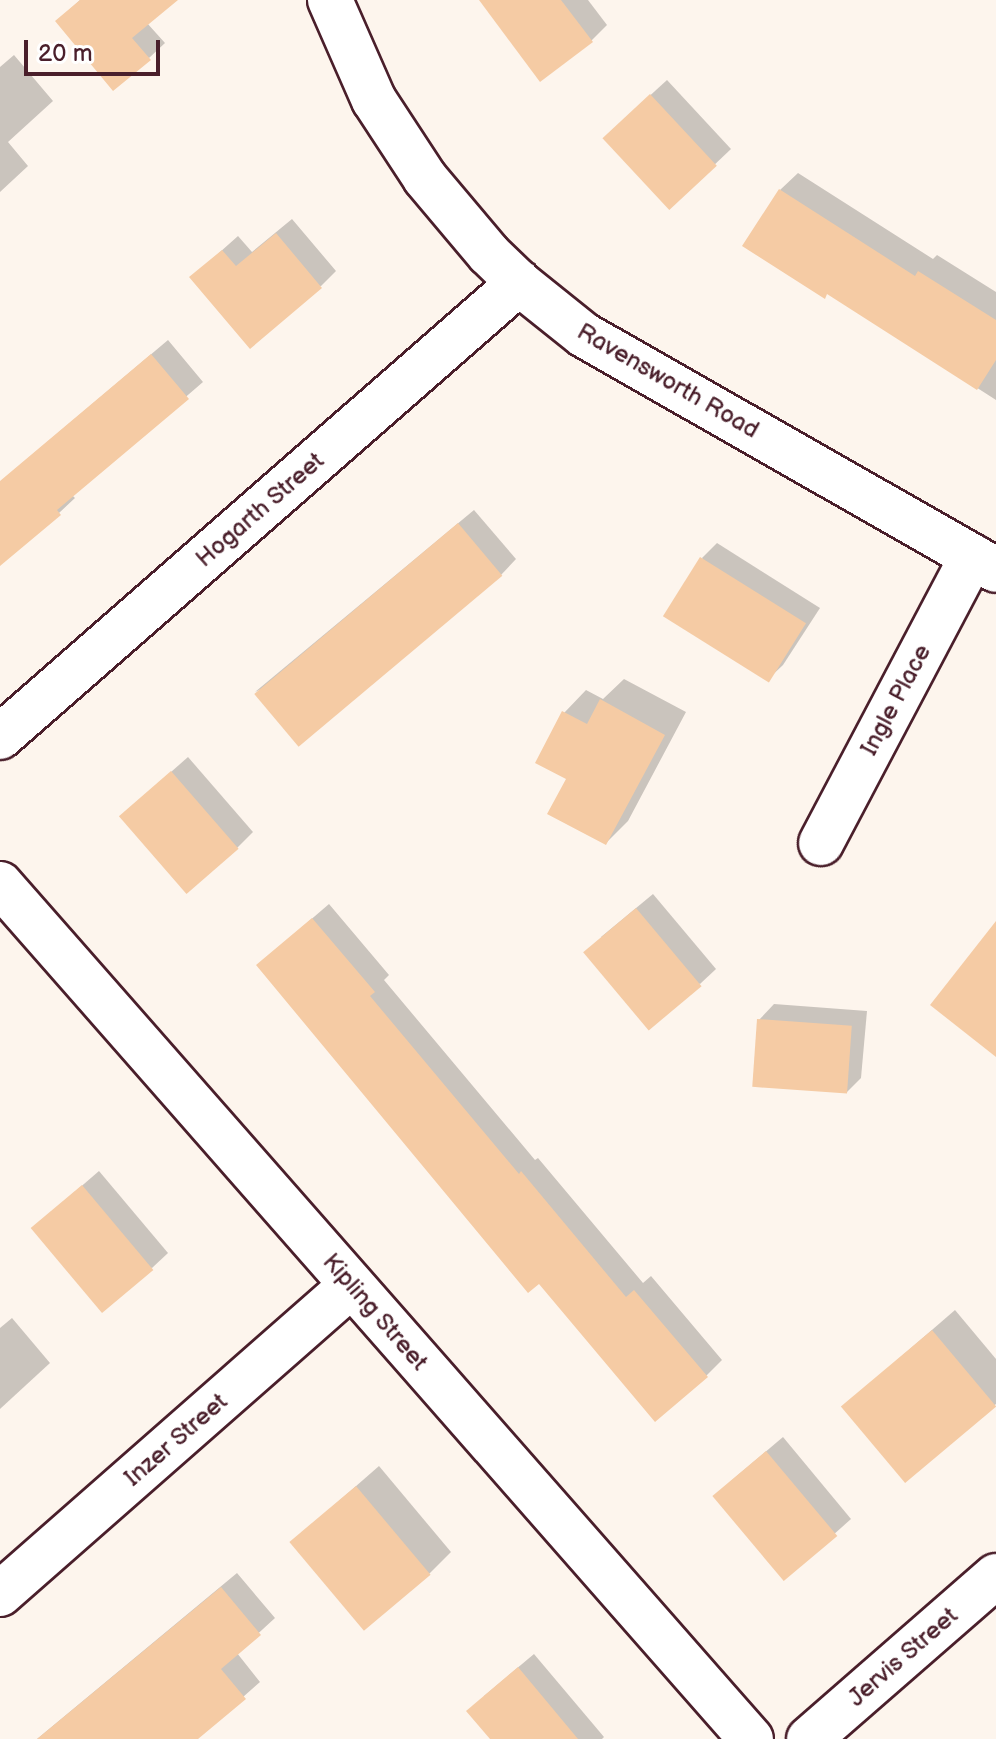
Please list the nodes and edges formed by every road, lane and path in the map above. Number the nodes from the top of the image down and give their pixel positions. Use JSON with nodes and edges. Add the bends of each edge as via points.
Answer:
{"nodes":[{"id":1,"x":330,"y":0,"type":"edge"},
{"id":2,"x":519,"y":283,"type":"junction"},
{"id":3,"x":984,"y":563,"type":"edge"},
{"id":4,"x":0,"y":737,"type":"edge"},
{"id":5,"x":821,"y":843,"type":"dead end"},
{"id":6,"x":0,"y":884,"type":"edge"},
{"id":7,"x":351,"y":1286,"type":"junction"},
{"id":8,"x":996,"y":1576,"type":"edge"},
{"id":9,"x":0,"y":1594,"type":"edge"},
{"id":10,"x":751,"y":1739,"type":"edge"},
{"id":11,"x":809,"y":1739,"type":"edge"}],
"edges":[{"from":1,"to":2,"type":"street","name":"Ravensworth Road","via":[[374,100],[425,178]]},
{"from":2,"to":3,"type":"street","name":"Ravensworth Road","via":[[584,335]]},
{"from":2,"to":4,"type":"street","name":"Hogarth Street"},
{"from":3,"to":5,"type":"street","name":"Ingle Place"},
{"from":6,"to":7,"type":"street","name":"Kipling Street"},
{"from":7,"to":9,"type":"street","name":"Inzer Street"},
{"from":7,"to":10,"type":"street","name":"Kipling Street"},
{"from":8,"to":11,"type":"street","name":"Jervis Street"}]}
